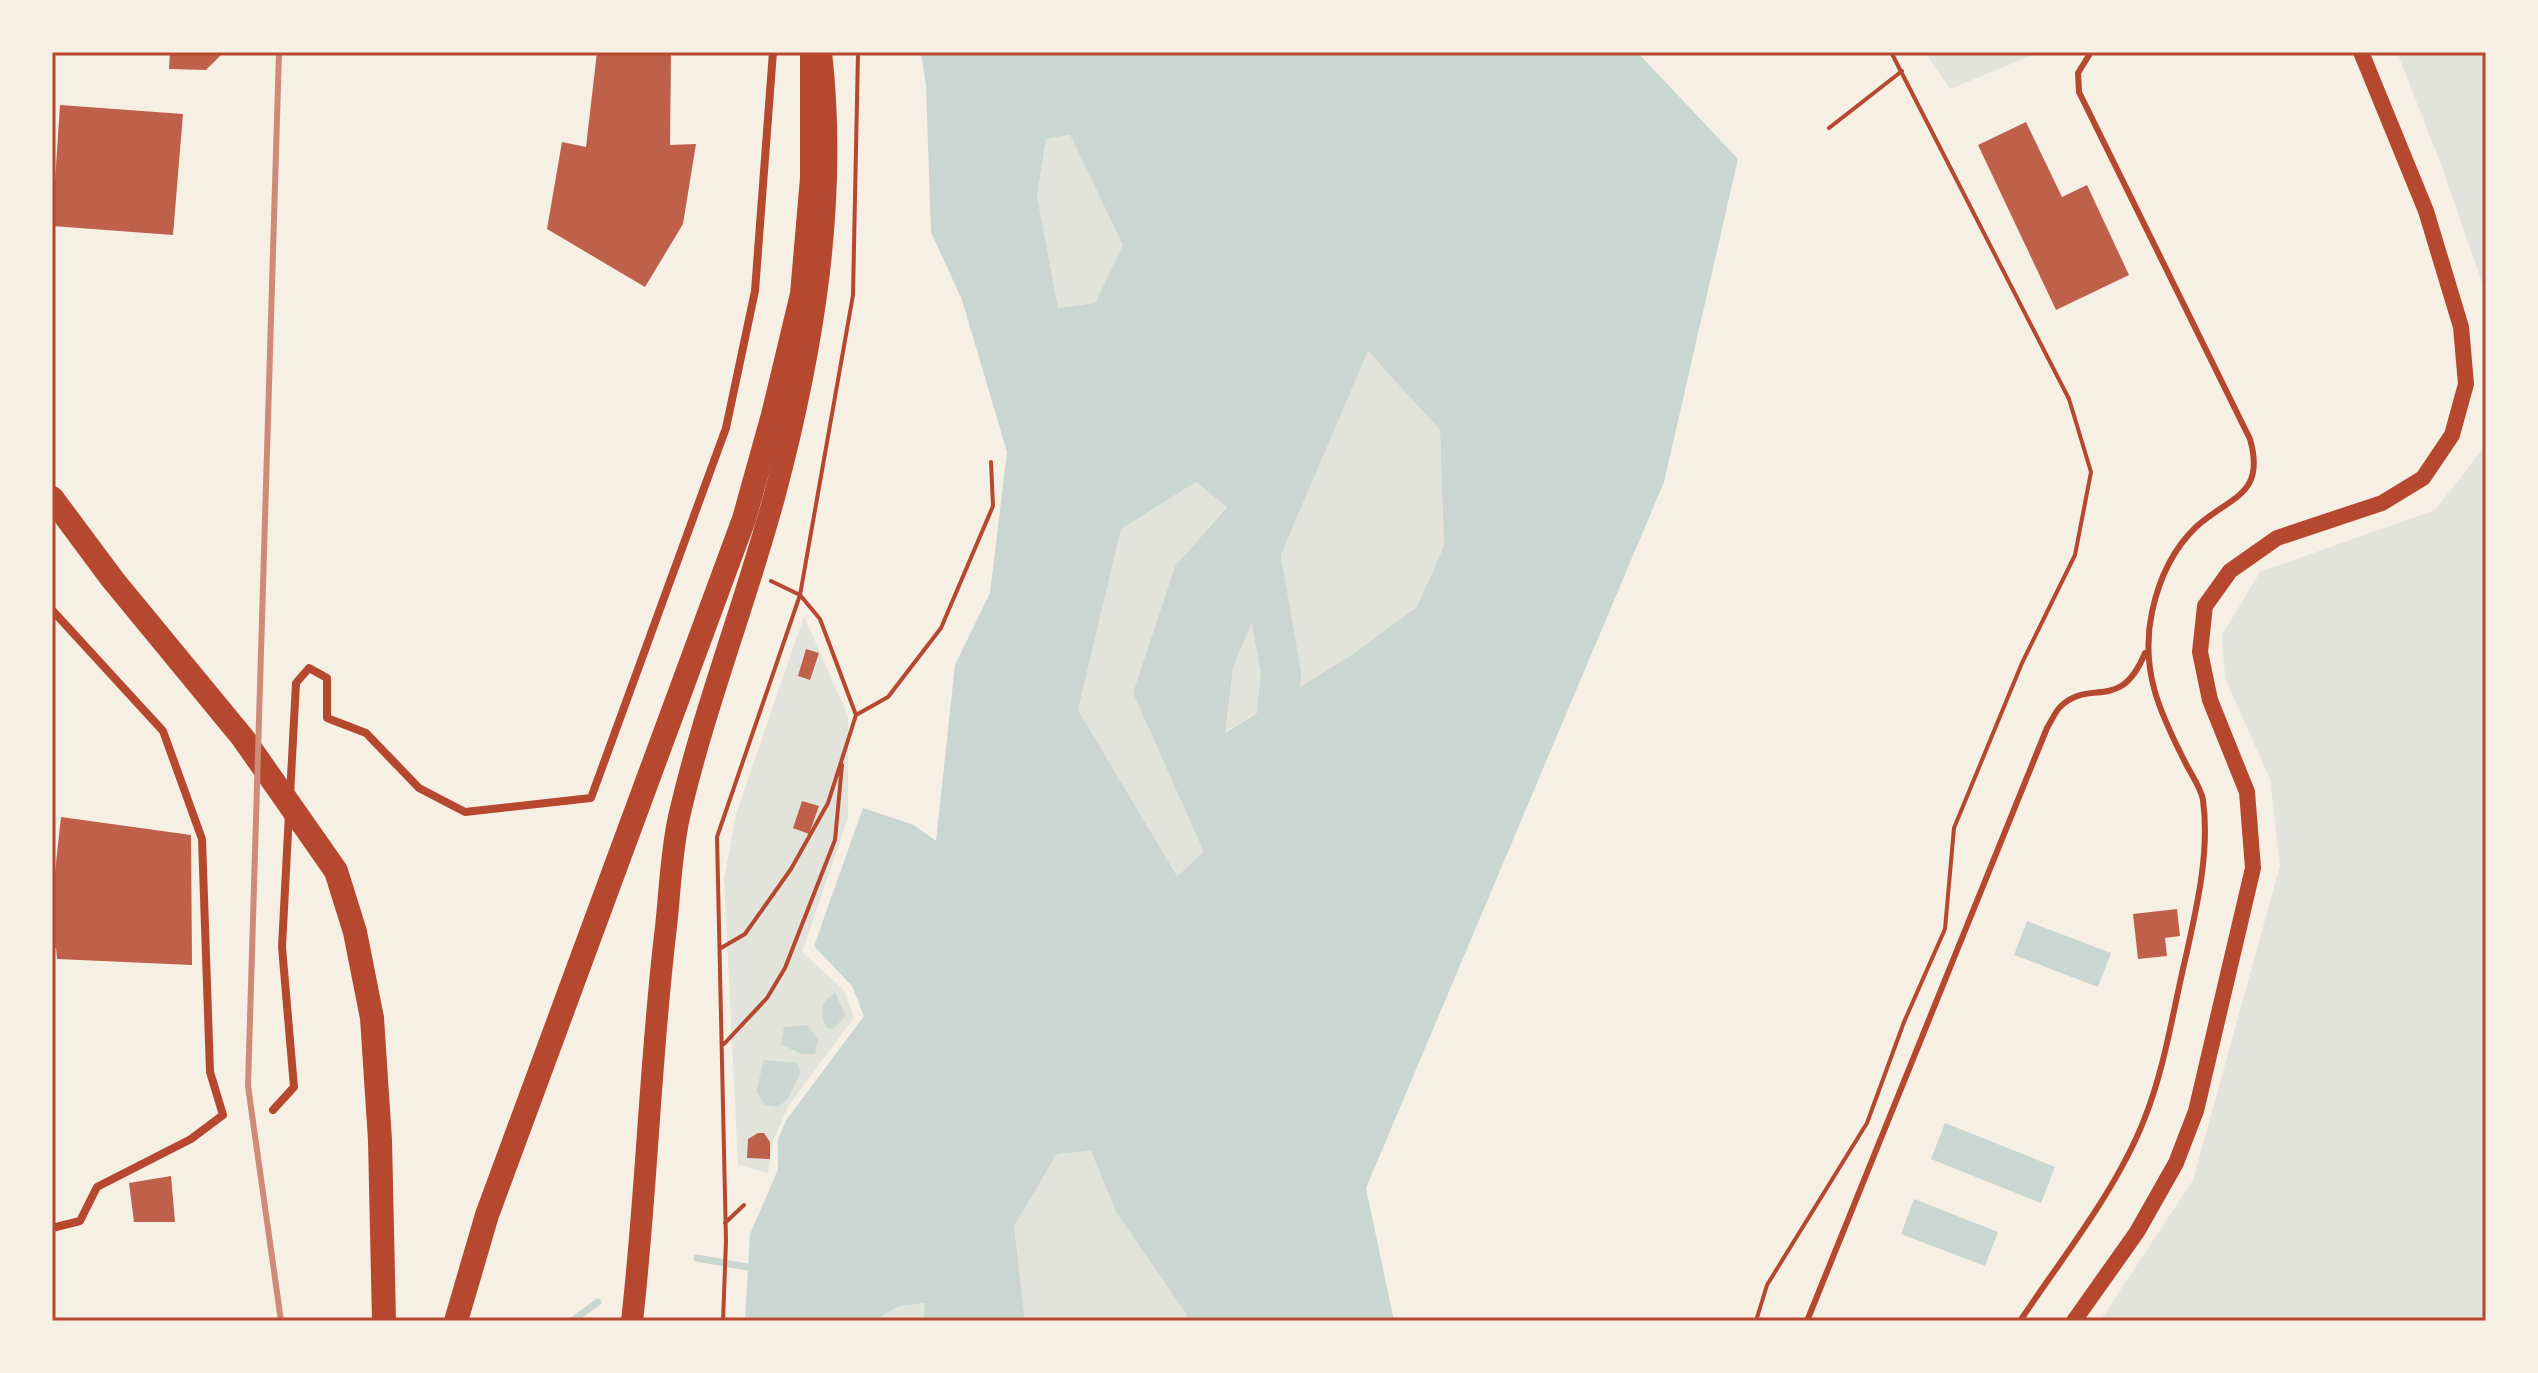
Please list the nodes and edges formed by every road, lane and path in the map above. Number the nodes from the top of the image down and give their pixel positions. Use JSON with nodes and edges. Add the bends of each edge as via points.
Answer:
{"nodes":[{"id":1,"x":773,"y":52,"type":"edge"},
{"id":2,"x":812,"y":52,"type":"edge"},
{"id":3,"x":821,"y":52,"type":"edge"},
{"id":4,"x":858,"y":52,"type":"edge"},
{"id":5,"x":1891,"y":52,"type":"edge"},
{"id":6,"x":2091,"y":52,"type":"edge"},
{"id":7,"x":2361,"y":52,"type":"edge"},
{"id":8,"x":1902,"y":71,"type":"junction"},
{"id":9,"x":1829,"y":128,"type":"dead end"},
{"id":10,"x":991,"y":462,"type":"dead end"},
{"id":11,"x":52,"y":498,"type":"edge"},
{"id":12,"x":771,"y":581,"type":"dead end"},
{"id":13,"x":800,"y":595,"type":"junction"},
{"id":14,"x":52,"y":610,"type":"edge"},
{"id":15,"x":2147,"y":650,"type":"junction"},
{"id":16,"x":856,"y":715,"type":"junction"},
{"id":17,"x":843,"y":756,"type":"junction"},
{"id":18,"x":720,"y":948,"type":"junction"},
{"id":19,"x":722,"y":1046,"type":"junction"},
{"id":20,"x":273,"y":1110,"type":"dead end"},
{"id":21,"x":744,"y":1205,"type":"dead end"},
{"id":22,"x":725,"y":1223,"type":"junction"},
{"id":23,"x":52,"y":1228,"type":"edge"},
{"id":24,"x":384,"y":1321,"type":"edge"},
{"id":25,"x":456,"y":1321,"type":"edge"},
{"id":26,"x":632,"y":1321,"type":"edge"},
{"id":27,"x":723,"y":1321,"type":"edge"},
{"id":28,"x":1756,"y":1321,"type":"edge"},
{"id":29,"x":1807,"y":1321,"type":"edge"},
{"id":30,"x":2020,"y":1321,"type":"edge"},
{"id":31,"x":2074,"y":1321,"type":"edge"}],
"edges":[{"from":1,"to":20,"type":"street","via":[[755,291],[726,428],[591,798],[465,812],[419,788],[366,733],[327,718],[327,678],[309,668],[296,683],[282,947],[294,1087]]},
{"from":2,"to":25,"type":"highway","via":[[812,178],[802,294],[744,519],[492,1200]]},
{"from":3,"to":26,"type":"highway","via":[[827,109],[824,244],[813,324],[775,493],[678,819],[654,1028]]},
{"from":4,"to":13,"type":"path","via":[[853,295]]},
{"from":5,"to":8,"type":"path"},
{"from":6,"to":15,"type":"lane","via":[[2078,73],[2079,92],[2255,458],[2254,476],[2243,492],[2197,526],[2174,552],[2160,582]]},
{"from":7,"to":31,"type":"main road","via":[[2426,211],[2461,327],[2466,384],[2452,435],[2423,478],[2382,503],[2277,538],[2230,571],[2205,606],[2200,652],[2210,700],[2247,792],[2253,868],[2196,1111],[2176,1163],[2137,1232]]},
{"from":8,"to":9,"type":"path"},
{"from":8,"to":28,"type":"path","via":[[2069,399],[2091,472],[2075,555],[2022,663],[1954,828],[1945,929],[1867,1123],[1767,1285]]},
{"from":10,"to":16,"type":"path","via":[[993,506],[941,628],[888,697]]},
{"from":11,"to":24,"type":"highway","via":[[243,738],[336,871],[372,1018]]},
{"from":12,"to":13,"type":"path"},
{"from":13,"to":16,"type":"path","via":[[820,619]]},
{"from":13,"to":18,"type":"path","via":[[717,837]]},
{"from":14,"to":23,"type":"street","via":[[163,731],[202,839],[210,1072],[223,1115],[191,1139],[97,1187],[80,1221]]},
{"from":15,"to":29,"type":"lane","via":[[2127,684],[2060,706],[2047,728]]},
{"from":15,"to":30,"type":"lane","via":[[2159,706],[2203,796],[2205,842],[2197,907],[2144,1120],[2115,1179]]},
{"from":16,"to":17,"type":"path"},
{"from":17,"to":18,"type":"path","via":[[828,803],[791,869],[745,934]]},
{"from":17,"to":19,"type":"path","via":[[835,840],[785,968],[767,998]]},
{"from":18,"to":19,"type":"path"},
{"from":19,"to":22,"type":"path"},
{"from":21,"to":22,"type":"path"},
{"from":22,"to":27,"type":"path"}]}
